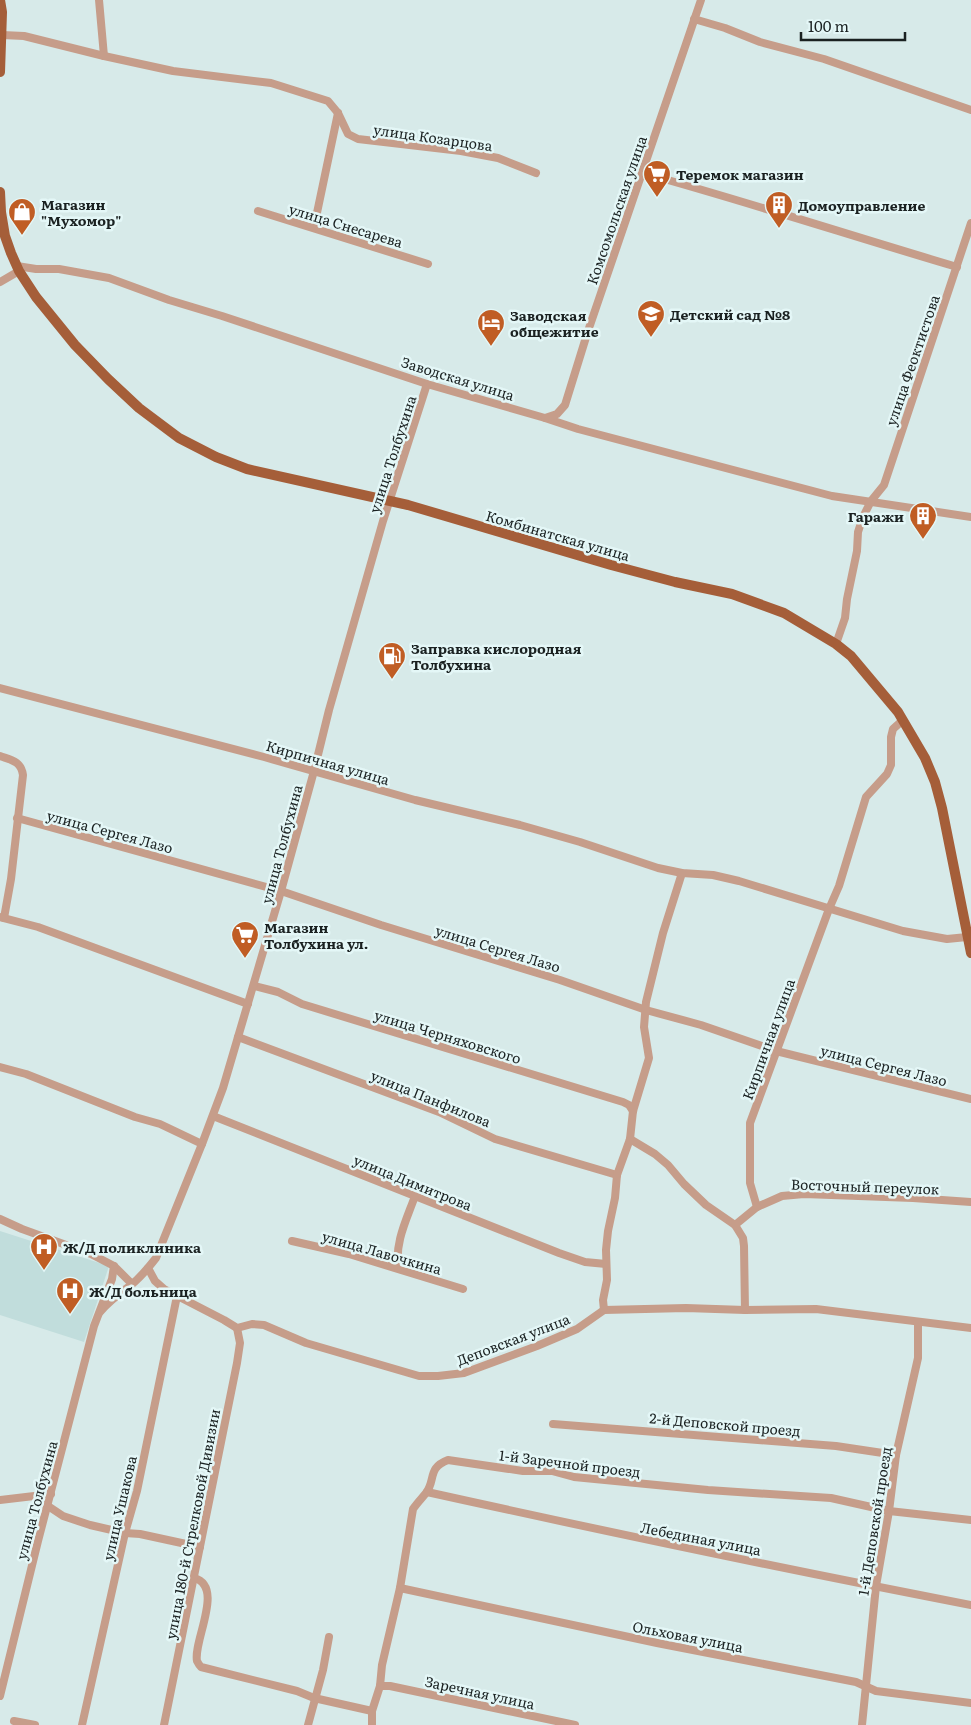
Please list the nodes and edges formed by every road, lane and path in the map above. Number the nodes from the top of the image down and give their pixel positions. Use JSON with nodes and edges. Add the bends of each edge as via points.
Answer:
{"nodes":[{"id":1,"x":0,"y":0,"type":"edge"},
{"id":2,"x":100,"y":0,"type":"edge"},
{"id":3,"x":701,"y":0,"type":"edge"},
{"id":4,"x":694,"y":19,"type":"junction"},
{"id":5,"x":2,"y":35,"type":"junction"},
{"id":6,"x":104,"y":56,"type":"junction"},
{"id":7,"x":0,"y":72,"type":"edge"},
{"id":8,"x":971,"y":110,"type":"edge"},
{"id":9,"x":338,"y":114,"type":"junction"},
{"id":10,"x":536,"y":173,"type":"dead end"},
{"id":11,"x":643,"y":174,"type":"junction"},
{"id":12,"x":0,"y":192,"type":"edge"},
{"id":13,"x":258,"y":211,"type":"dead end"},
{"id":14,"x":971,"y":223,"type":"edge"},
{"id":15,"x":314,"y":227,"type":"junction"},
{"id":16,"x":428,"y":264,"type":"dead end"},
{"id":17,"x":957,"y":267,"type":"junction"},
{"id":18,"x":18,"y":268,"type":"junction"},
{"id":19,"x":0,"y":282,"type":"edge"},
{"id":20,"x":427,"y":384,"type":"junction"},
{"id":21,"x":545,"y":418,"type":"junction"},
{"id":22,"x":389,"y":501,"type":"junction"},
{"id":23,"x":871,"y":501,"type":"junction"},
{"id":24,"x":971,"y":517,"type":"edge"},
{"id":25,"x":836,"y":644,"type":"junction"},
{"id":26,"x":0,"y":688,"type":"edge"},
{"id":27,"x":903,"y":720,"type":"junction"},
{"id":28,"x":0,"y":756,"type":"edge"},
{"id":29,"x":314,"y":771,"type":"junction"},
{"id":30,"x":17,"y":818,"type":"junction"},
{"id":31,"x":682,"y":873,"type":"junction"},
{"id":32,"x":282,"y":891,"type":"junction"},
{"id":33,"x":829,"y":908,"type":"junction"},
{"id":34,"x":2,"y":917,"type":"edge"},
{"id":35,"x":967,"y":937,"type":"junction"},
{"id":36,"x":971,"y":953,"type":"edge"},
{"id":37,"x":254,"y":986,"type":"junction"},
{"id":38,"x":248,"y":1004,"type":"junction"},
{"id":39,"x":646,"y":1010,"type":"junction"},
{"id":40,"x":238,"y":1037,"type":"junction"},
{"id":41,"x":776,"y":1051,"type":"junction"},
{"id":42,"x":0,"y":1067,"type":"edge"},
{"id":43,"x":971,"y":1099,"type":"edge"},
{"id":44,"x":633,"y":1111,"type":"junction"},
{"id":45,"x":213,"y":1116,"type":"junction"},
{"id":46,"x":630,"y":1139,"type":"junction"},
{"id":47,"x":202,"y":1144,"type":"junction"},
{"id":48,"x":616,"y":1175,"type":"junction"},
{"id":49,"x":415,"y":1196,"type":"junction"},
{"id":50,"x":971,"y":1202,"type":"edge"},
{"id":51,"x":756,"y":1207,"type":"junction"},
{"id":52,"x":0,"y":1219,"type":"edge"},
{"id":53,"x":735,"y":1225,"type":"junction"},
{"id":54,"x":292,"y":1241,"type":"dead end"},
{"id":55,"x":606,"y":1264,"type":"junction"},
{"id":56,"x":114,"y":1266,"type":"junction"},
{"id":57,"x":148,"y":1268,"type":"junction"},
{"id":58,"x":398,"y":1268,"type":"junction"},
{"id":59,"x":132,"y":1284,"type":"junction"},
{"id":60,"x":463,"y":1289,"type":"dead end"},
{"id":61,"x":177,"y":1296,"type":"junction"},
{"id":62,"x":604,"y":1310,"type":"junction"},
{"id":63,"x":746,"y":1310,"type":"junction"},
{"id":64,"x":100,"y":1312,"type":"junction"},
{"id":65,"x":918,"y":1322,"type":"junction"},
{"id":66,"x":237,"y":1328,"type":"junction"},
{"id":67,"x":971,"y":1328,"type":"edge"},
{"id":68,"x":552,"y":1424,"type":"dead end"},
{"id":69,"x":896,"y":1455,"type":"junction"},
{"id":70,"x":427,"y":1492,"type":"junction"},
{"id":71,"x":51,"y":1494,"type":"junction"},
{"id":72,"x":0,"y":1500,"type":"edge"},
{"id":73,"x":48,"y":1506,"type":"junction"},
{"id":74,"x":889,"y":1511,"type":"junction"},
{"id":75,"x":971,"y":1520,"type":"edge"},
{"id":76,"x":125,"y":1533,"type":"junction"},
{"id":77,"x":200,"y":1547,"type":"junction"},
{"id":78,"x":194,"y":1578,"type":"junction"},
{"id":79,"x":876,"y":1586,"type":"junction"},
{"id":80,"x":400,"y":1588,"type":"junction"},
{"id":81,"x":971,"y":1605,"type":"edge"},
{"id":82,"x":329,"y":1637,"type":"dead end"},
{"id":83,"x":380,"y":1686,"type":"junction"},
{"id":84,"x":867,"y":1686,"type":"junction"},
{"id":85,"x":0,"y":1696,"type":"edge"},
{"id":86,"x":314,"y":1698,"type":"junction"},
{"id":87,"x":971,"y":1702,"type":"edge"},
{"id":88,"x":372,"y":1711,"type":"junction"},
{"id":89,"x":14,"y":1721,"type":"dead end"},
{"id":90,"x":35,"y":1725,"type":"edge"},
{"id":91,"x":82,"y":1725,"type":"edge"},
{"id":92,"x":164,"y":1725,"type":"edge"},
{"id":93,"x":308,"y":1725,"type":"edge"},
{"id":94,"x":372,"y":1725,"type":"edge"},
{"id":95,"x":575,"y":1725,"type":"edge"},
{"id":96,"x":862,"y":1725,"type":"edge"}],
"edges":[{"from":1,"to":5,"type":"main road"},
{"from":2,"to":6,"type":"street"},
{"from":3,"to":4,"type":"street","name":"Комсомольская улица"},
{"from":4,"to":8,"type":"street","via":[[760,42],[824,59]]},
{"from":4,"to":11,"type":"street","name":"Комсомольская улица"},
{"from":5,"to":6,"type":"street","name":"улица Козарцова","via":[[24,36]]},
{"from":5,"to":7,"type":"main road"},
{"from":6,"to":9,"type":"street","name":"улица Козарцова","via":[[173,71],[271,83],[328,101]]},
{"from":9,"to":10,"type":"street","name":"улица Козарцова","via":[[348,134],[358,139],[498,158]]},
{"from":9,"to":15,"type":"street"},
{"from":11,"to":17,"type":"street","via":[[713,192]]},
{"from":11,"to":21,"type":"street","name":"Комсомольская улица","via":[[565,404],[557,414]]},
{"from":12,"to":18,"type":"main road","via":[[5,236]]},
{"from":13,"to":15,"type":"street","name":"улица Снесарева"},
{"from":14,"to":17,"type":"street","name":"улица Феоктистова"},
{"from":15,"to":16,"type":"street","name":"улица Снесарева"},
{"from":17,"to":23,"type":"street","name":"улица Феоктистова","via":[[884,485]]},
{"from":18,"to":19,"type":"street"},
{"from":18,"to":20,"type":"street","name":"Заводская улица","via":[[59,269],[109,278]]},
{"from":18,"to":22,"type":"main road","name":"Комбинатская улица","via":[[47,311],[108,380],[179,438],[247,469]]},
{"from":20,"to":21,"type":"street","name":"Заводская улица"},
{"from":20,"to":22,"type":"street","name":"улица Толбухина"},
{"from":21,"to":23,"type":"street","name":"Заводская улица","via":[[832,496]]},
{"from":22,"to":25,"type":"main road","name":"Комбинатская улица","via":[[612,566],[732,594],[784,613]]},
{"from":22,"to":29,"type":"street","name":"улица Толбухина"},
{"from":23,"to":24,"type":"street","name":"Заводская улица"},
{"from":23,"to":25,"type":"street","name":"улица Феоктистова","via":[[858,532],[845,618]]},
{"from":25,"to":27,"type":"main road","name":"Комбинатская улица","via":[[851,656]]},
{"from":26,"to":29,"type":"street","name":"Кирпичная улица"},
{"from":27,"to":33,"type":"street","name":"Кирпичная улица","via":[[893,729],[891,765],[887,774],[866,797],[839,886]]},
{"from":27,"to":35,"type":"main road","name":"Комбинатская улица","via":[[935,782]]},
{"from":28,"to":30,"type":"street","via":[[22,767]]},
{"from":29,"to":31,"type":"street","name":"Кирпичная улица","via":[[580,842],[647,865]]},
{"from":29,"to":32,"type":"street","name":"улица Толбухина"},
{"from":30,"to":32,"type":"street","name":"улица Сергея Лазо"},
{"from":30,"to":34,"type":"street","via":[[11,879]]},
{"from":31,"to":33,"type":"street","name":"Кирпичная улица","via":[[739,881]]},
{"from":31,"to":39,"type":"street","via":[[663,933]]},
{"from":32,"to":37,"type":"street","name":"улица Толбухина"},
{"from":32,"to":39,"type":"street","name":"улица Сергея Лазо"},
{"from":33,"to":35,"type":"street","via":[[904,931],[946,939]]},
{"from":33,"to":41,"type":"street","name":"Кирпичная улица"},
{"from":34,"to":38,"type":"street","via":[[38,927]]},
{"from":35,"to":36,"type":"main road","name":"Комбинатская улица"},
{"from":37,"to":38,"type":"street","name":"улица Толбухина"},
{"from":37,"to":44,"type":"street","name":"улица Черняховского","via":[[278,992],[302,1004],[623,1102]]},
{"from":38,"to":40,"type":"street","name":"улица Толбухина"},
{"from":39,"to":41,"type":"street","name":"улица Сергея Лазо","via":[[701,1024]]},
{"from":39,"to":44,"type":"street","via":[[644,1027],[649,1058]]},
{"from":40,"to":45,"type":"street","name":"улица Толбухина"},
{"from":40,"to":48,"type":"street","name":"улица Панфилова","via":[[439,1112],[495,1139]]},
{"from":41,"to":43,"type":"street","name":"улица Сергея Лазо"},
{"from":41,"to":51,"type":"street","name":"Кирпичная улица","via":[[750,1123],[750,1182]]},
{"from":42,"to":47,"type":"street","via":[[160,1124]]},
{"from":44,"to":46,"type":"street"},
{"from":45,"to":47,"type":"street","name":"улица Толбухина"},
{"from":45,"to":49,"type":"street","name":"улица Димитрова"},
{"from":46,"to":48,"type":"street"},
{"from":46,"to":53,"type":"street","via":[[668,1165],[706,1205]]},
{"from":47,"to":57,"type":"street","name":"улица Толбухина","via":[[164,1240]]},
{"from":48,"to":55,"type":"street"},
{"from":49,"to":55,"type":"street","name":"улица Димитрова","via":[[559,1253],[585,1262]]},
{"from":49,"to":58,"type":"street","via":[[397,1248]]},
{"from":50,"to":51,"type":"street","name":"Восточный переулок","via":[[804,1194],[782,1196]]},
{"from":51,"to":53,"type":"street"},
{"from":52,"to":56,"type":"street"},
{"from":53,"to":63,"type":"street","via":[[743,1238]]},
{"from":54,"to":58,"type":"street","name":"улица Лавочкина"},
{"from":55,"to":62,"type":"street"},
{"from":56,"to":59,"type":"street"},
{"from":56,"to":64,"type":"street","name":"улица Толбухина"},
{"from":57,"to":59,"type":"street","name":"улица Толбухина"},
{"from":57,"to":61,"type":"street","via":[[155,1281]]},
{"from":58,"to":60,"type":"street","name":"улица Лавочкина"},
{"from":59,"to":64,"type":"street","name":"улица Толбухина"},
{"from":61,"to":66,"type":"street"},
{"from":61,"to":76,"type":"street","name":"улица Ушакова","via":[[137,1491]]},
{"from":62,"to":63,"type":"street"},
{"from":62,"to":66,"type":"street","name":"Деповская улица","via":[[577,1329],[538,1346],[464,1373],[438,1376],[419,1376],[306,1343],[264,1325]]},
{"from":63,"to":65,"type":"street","via":[[816,1309]]},
{"from":64,"to":71,"type":"street","name":"улица Толбухина"},
{"from":65,"to":67,"type":"street"},
{"from":65,"to":69,"type":"street","name":"1-й Деповской проезд","via":[[918,1358]]},
{"from":66,"to":77,"type":"street","name":"улица 180-й Стрелковой Дивизии","via":[[240,1343],[237,1363]]},
{"from":68,"to":69,"type":"street","name":"2-й Деповской проезд","via":[[836,1446]]},
{"from":69,"to":74,"type":"street","name":"1-й Деповской проезд"},
{"from":70,"to":74,"type":"street","name":"1-й Заречной проезд","via":[[432,1474],[439,1464],[448,1460],[523,1471],[552,1471],[574,1478],[831,1498]]},
{"from":70,"to":79,"type":"street","name":"Лебединая улица"},
{"from":70,"to":80,"type":"street","name":"1-й Заречной проезд","via":[[413,1509]]},
{"from":71,"to":72,"type":"street"},
{"from":71,"to":73,"type":"street","name":"улица Толбухина"},
{"from":73,"to":76,"type":"street","via":[[62,1516]]},
{"from":73,"to":85,"type":"street","name":"улица Толбухина"},
{"from":74,"to":75,"type":"street","name":"1-й Заречной проезд"},
{"from":74,"to":79,"type":"street","name":"1-й Деповской проезд"},
{"from":76,"to":77,"type":"street"},
{"from":76,"to":91,"type":"street","name":"улица Ушакова"},
{"from":77,"to":78,"type":"street","name":"улица 180-й Стрелковой Дивизии"},
{"from":78,"to":86,"type":"street","via":[[200,1580],[207,1590],[197,1655],[200,1668]]},
{"from":78,"to":92,"type":"street","name":"улица 180-й Стрелковой Дивизии"},
{"from":79,"to":81,"type":"street","name":"Лебединая улица"},
{"from":79,"to":84,"type":"street","name":"1-й Деповской проезд"},
{"from":80,"to":83,"type":"street","name":"1-й Заречной проезд"},
{"from":80,"to":84,"type":"street","name":"Ольховая улица"},
{"from":82,"to":86,"type":"street"},
{"from":83,"to":88,"type":"street","name":"1-й Заречной проезд"},
{"from":83,"to":95,"type":"street","name":"Заречная улица"},
{"from":84,"to":87,"type":"street","name":"Ольховая улица","via":[[876,1691]]},
{"from":84,"to":96,"type":"street","name":"1-й Деповской проезд"},
{"from":86,"to":88,"type":"street"},
{"from":86,"to":93,"type":"street"},
{"from":88,"to":94,"type":"street","name":"1-й Заречной проезд"},
{"from":89,"to":90,"type":"street"}]}
